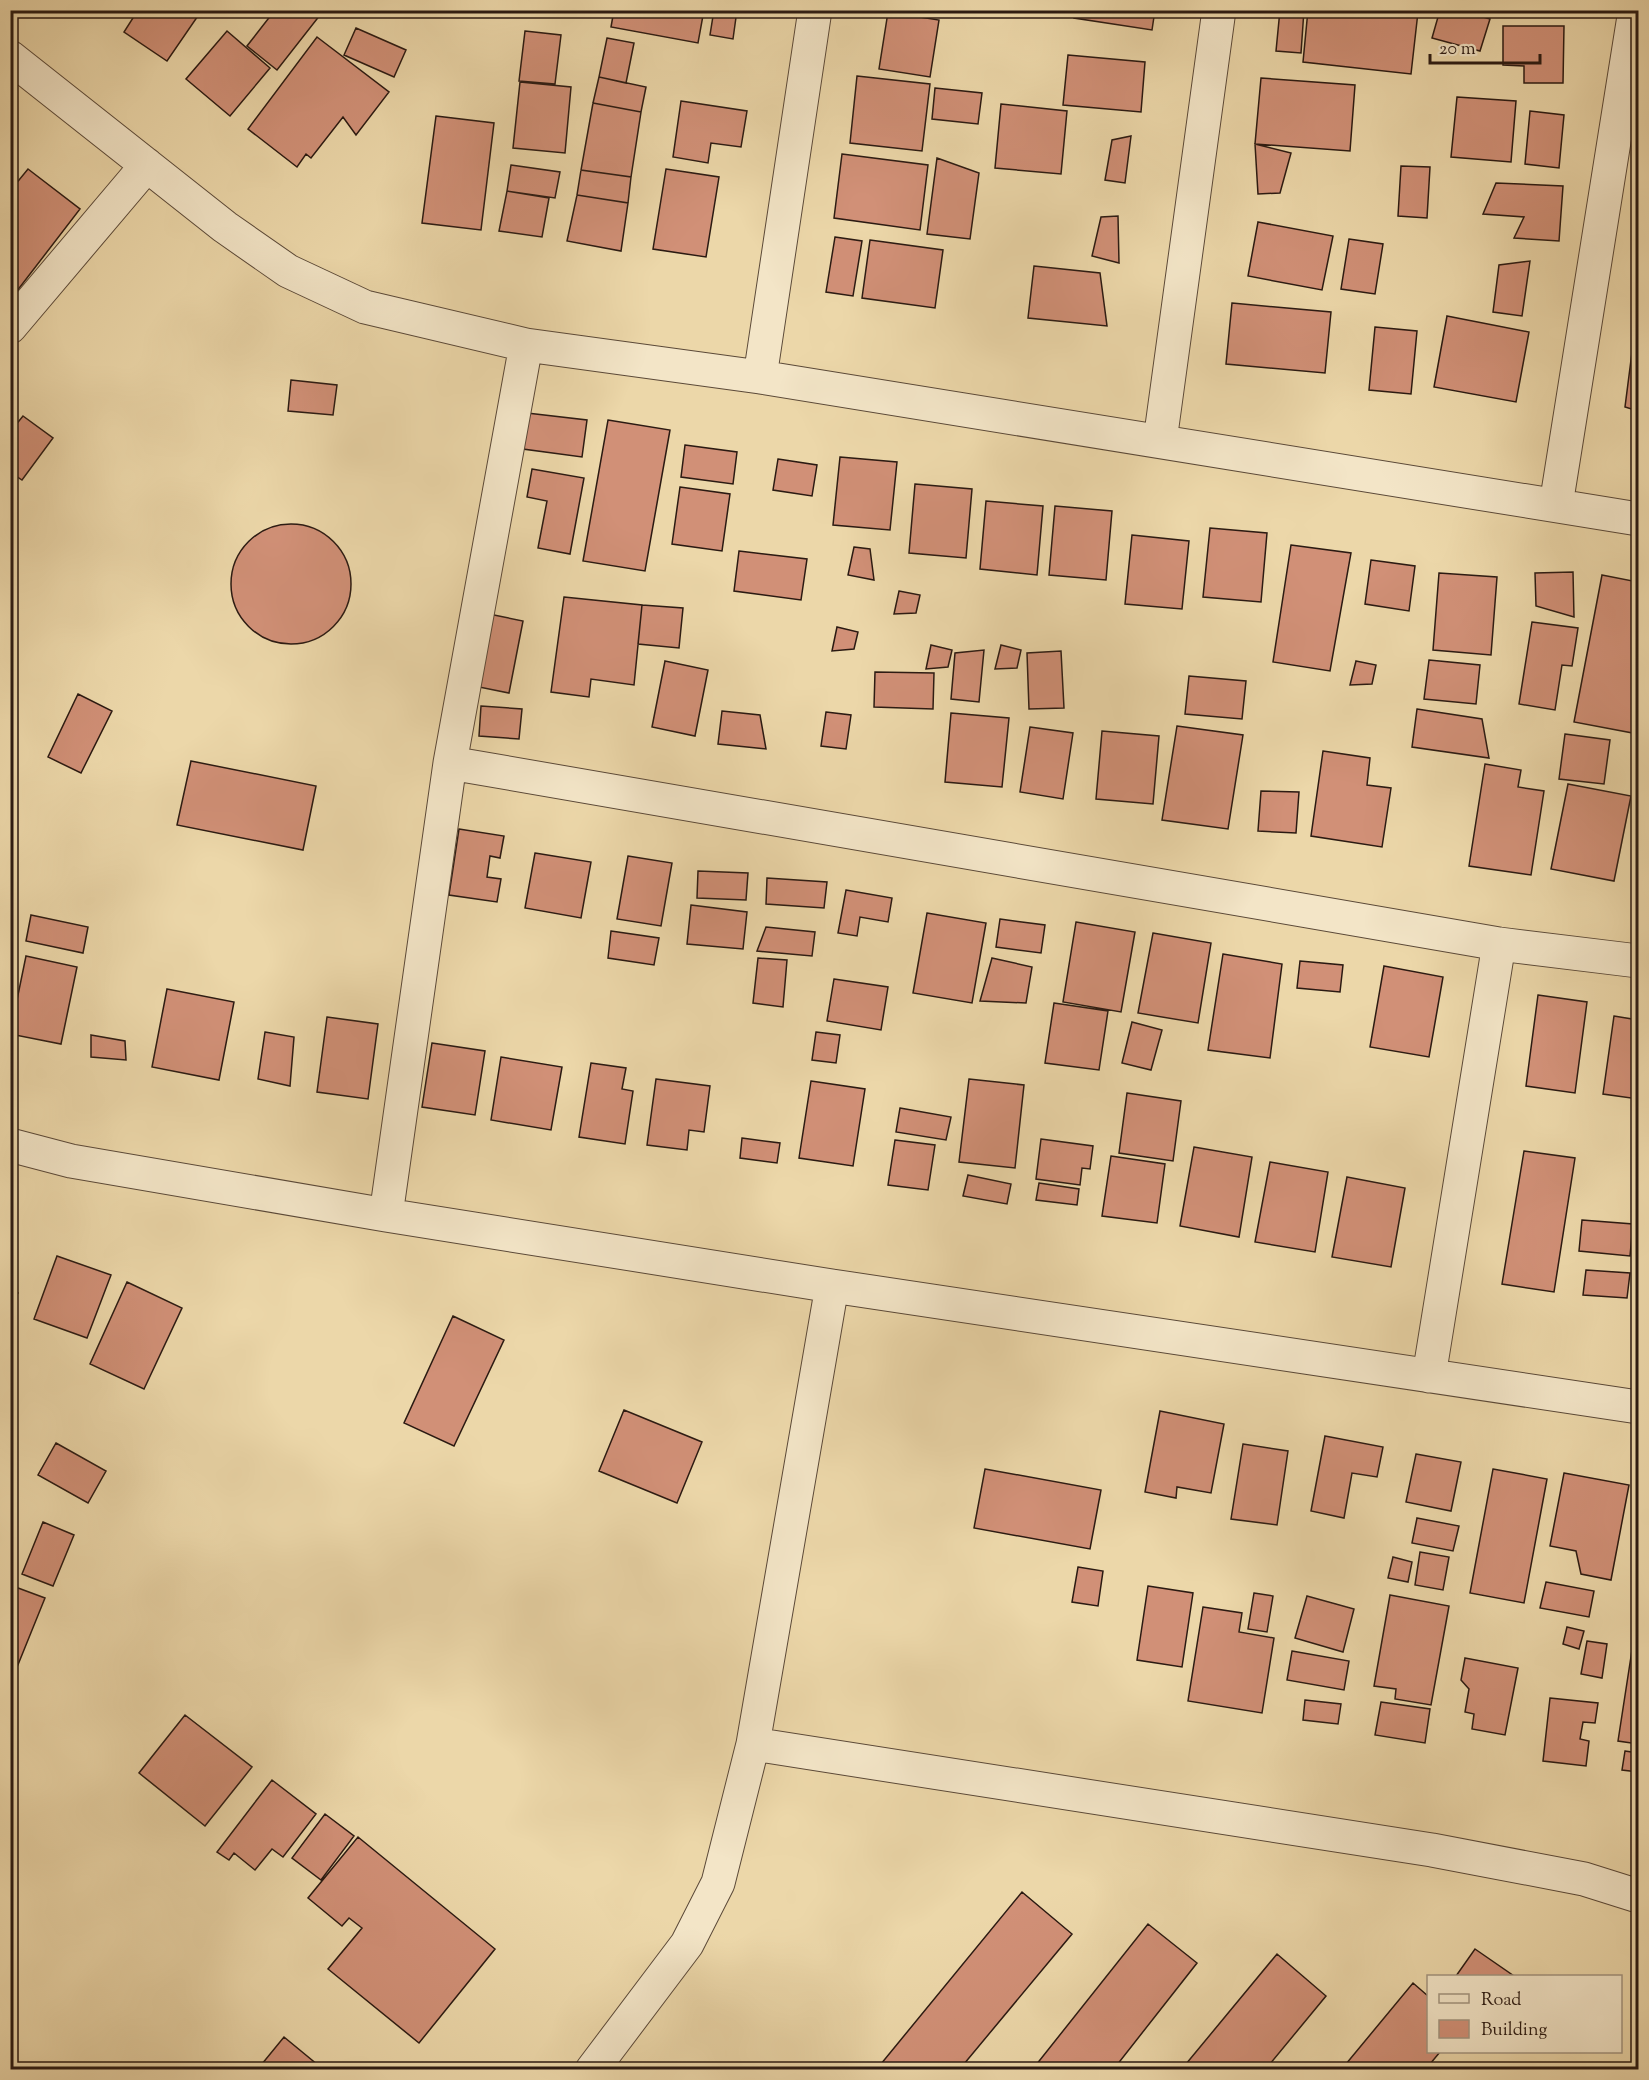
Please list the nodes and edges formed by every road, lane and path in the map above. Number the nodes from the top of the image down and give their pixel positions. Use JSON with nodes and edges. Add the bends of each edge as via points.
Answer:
{"nodes":[{"id":1,"x":815,"y":10,"type":"edge"},
{"id":2,"x":1219,"y":10,"type":"edge"},
{"id":3,"x":1635,"y":10,"type":"edge"},
{"id":4,"x":10,"y":57,"type":"edge"},
{"id":5,"x":147,"y":165,"type":"junction"},
{"id":6,"x":10,"y":327,"type":"edge"},
{"id":7,"x":526,"y":345,"type":"junction"},
{"id":8,"x":759,"y":378,"type":"junction"},
{"id":9,"x":1160,"y":441,"type":"junction"},
{"id":10,"x":1556,"y":505,"type":"junction"},
{"id":11,"x":1638,"y":519,"type":"edge"},
{"id":12,"x":450,"y":763,"type":"junction"},
{"id":13,"x":1499,"y":944,"type":"junction"},
{"id":14,"x":1638,"y":961,"type":"edge"},
{"id":15,"x":10,"y":1145,"type":"edge"},
{"id":16,"x":386,"y":1215,"type":"junction"},
{"id":17,"x":832,"y":1286,"type":"junction"},
{"id":18,"x":1429,"y":1376,"type":"junction"},
{"id":19,"x":1638,"y":1407,"type":"edge"},
{"id":20,"x":753,"y":1743,"type":"junction"},
{"id":21,"x":1638,"y":1896,"type":"edge"},
{"id":22,"x":592,"y":2070,"type":"edge"}],
"edges":[{"from":1,"to":8,"type":"street"},
{"from":2,"to":9,"type":"street"},
{"from":3,"to":10,"type":"street"},
{"from":4,"to":5,"type":"street"},
{"from":5,"to":6,"type":"street"},
{"from":5,"to":7,"type":"street","via":[[288,271],[365,307]]},
{"from":7,"to":8,"type":"street"},
{"from":7,"to":12,"type":"street"},
{"from":8,"to":9,"type":"street"},
{"from":9,"to":10,"type":"street"},
{"from":10,"to":11,"type":"street"},
{"from":12,"to":13,"type":"street"},
{"from":12,"to":16,"type":"street"},
{"from":13,"to":14,"type":"street"},
{"from":13,"to":18,"type":"street"},
{"from":15,"to":16,"type":"street","via":[[71,1161]]},
{"from":16,"to":17,"type":"street"},
{"from":17,"to":18,"type":"street"},
{"from":17,"to":20,"type":"street"},
{"from":18,"to":19,"type":"street"},
{"from":20,"to":21,"type":"street","via":[[1432,1850],[1584,1879]]},
{"from":20,"to":22,"type":"street","via":[[713,1893],[687,1944]]}]}
